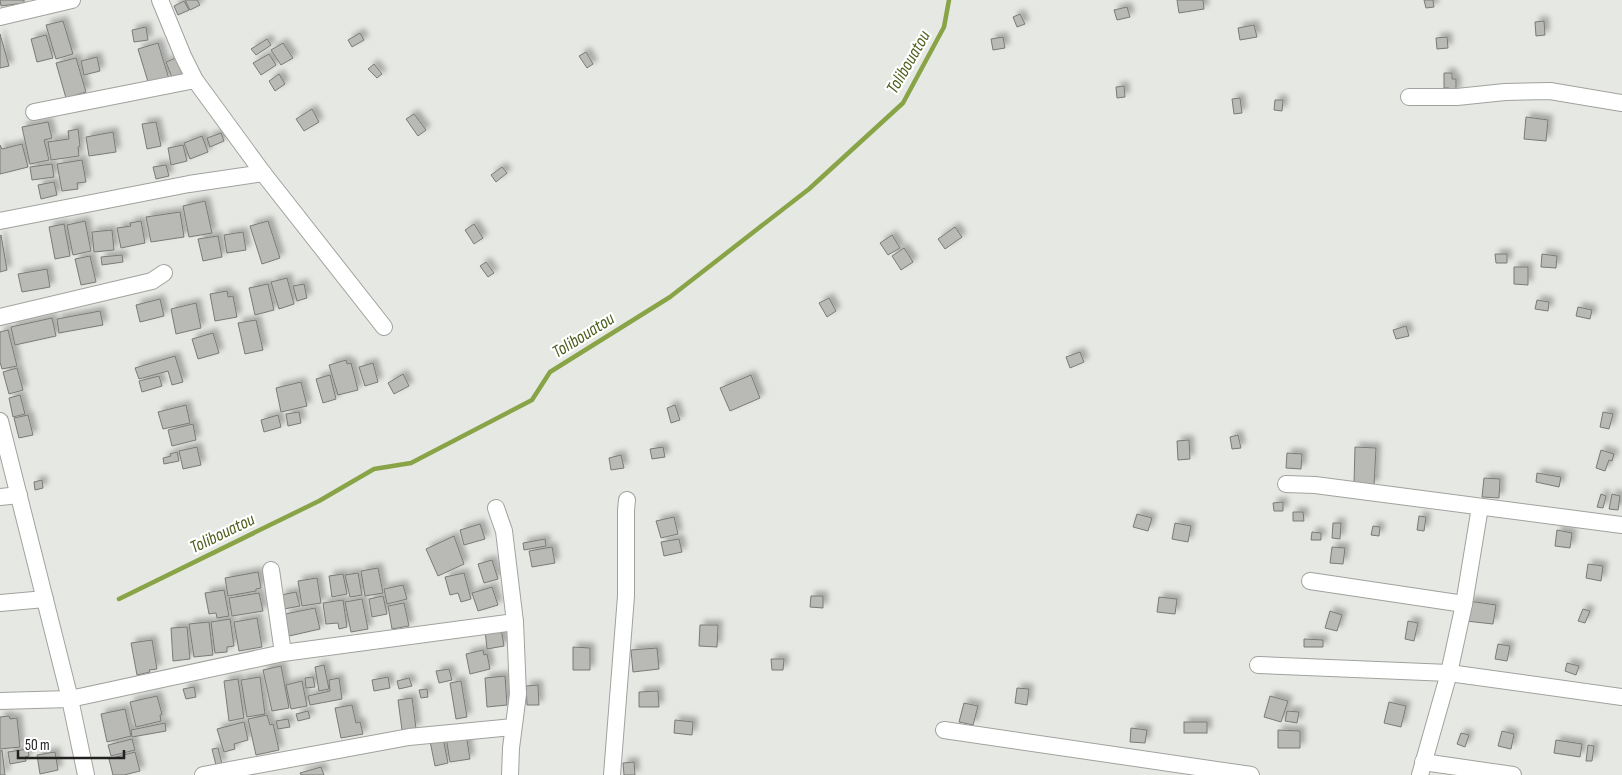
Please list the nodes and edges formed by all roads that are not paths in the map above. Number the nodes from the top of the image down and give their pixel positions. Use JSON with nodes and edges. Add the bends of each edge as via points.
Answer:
{"nodes":[{"id":1,"x":72,"y":0,"type":"edge"},
{"id":2,"x":160,"y":0,"type":"edge"},
{"id":3,"x":0,"y":17,"type":"edge"},
{"id":4,"x":195,"y":80,"type":"junction"},
{"id":5,"x":1408,"y":98,"type":"dead end"},
{"id":6,"x":1622,"y":103,"type":"edge"},
{"id":7,"x":34,"y":112,"type":"dead end"},
{"id":8,"x":263,"y":172,"type":"junction"},
{"id":9,"x":0,"y":221,"type":"edge"},
{"id":10,"x":164,"y":273,"type":"dead end"},
{"id":11,"x":0,"y":317,"type":"edge"},
{"id":12,"x":384,"y":326,"type":"dead end"},
{"id":13,"x":0,"y":421,"type":"edge"},
{"id":14,"x":1286,"y":484,"type":"dead end"},
{"id":15,"x":19,"y":495,"type":"junction"},
{"id":16,"x":0,"y":497,"type":"edge"},
{"id":17,"x":628,"y":500,"type":"dead end"},
{"id":18,"x":1480,"y":507,"type":"junction"},
{"id":19,"x":496,"y":508,"type":"dead end"},
{"id":20,"x":1622,"y":525,"type":"edge"},
{"id":21,"x":271,"y":570,"type":"dead end"},
{"id":22,"x":1310,"y":581,"type":"dead end"},
{"id":23,"x":44,"y":599,"type":"junction"},
{"id":24,"x":0,"y":602,"type":"edge"},
{"id":25,"x":1464,"y":604,"type":"junction"},
{"id":26,"x":515,"y":622,"type":"junction"},
{"id":27,"x":283,"y":653,"type":"junction"},
{"id":28,"x":1258,"y":665,"type":"dead end"},
{"id":29,"x":1449,"y":673,"type":"junction"},
{"id":30,"x":1622,"y":697,"type":"edge"},
{"id":31,"x":70,"y":699,"type":"junction"},
{"id":32,"x":0,"y":701,"type":"edge"},
{"id":33,"x":514,"y":727,"type":"junction"},
{"id":34,"x":944,"y":730,"type":"dead end"},
{"id":35,"x":1422,"y":769,"type":"edge"},
{"id":36,"x":86,"y":775,"type":"edge"},
{"id":37,"x":203,"y":775,"type":"edge"},
{"id":38,"x":510,"y":775,"type":"edge"},
{"id":39,"x":612,"y":775,"type":"edge"},
{"id":40,"x":1251,"y":775,"type":"edge"},
{"id":41,"x":1512,"y":775,"type":"edge"}],
"edges":[{"from":1,"to":3,"type":"street"},
{"from":2,"to":4,"type":"street"},
{"from":4,"to":7,"type":"street"},
{"from":4,"to":8,"type":"street"},
{"from":5,"to":6,"type":"street","via":[[1550,91]]},
{"from":8,"to":9,"type":"street"},
{"from":8,"to":12,"type":"street"},
{"from":10,"to":11,"type":"street","via":[[152,281]]},
{"from":13,"to":15,"type":"street"},
{"from":14,"to":18,"type":"street"},
{"from":15,"to":16,"type":"street"},
{"from":15,"to":23,"type":"street"},
{"from":17,"to":39,"type":"street","via":[[626,596]]},
{"from":18,"to":20,"type":"street"},
{"from":18,"to":25,"type":"street"},
{"from":19,"to":26,"type":"street","via":[[504,531]]},
{"from":21,"to":27,"type":"street"},
{"from":22,"to":25,"type":"street"},
{"from":23,"to":24,"type":"street"},
{"from":23,"to":31,"type":"street"},
{"from":25,"to":29,"type":"street"},
{"from":26,"to":27,"type":"street"},
{"from":26,"to":33,"type":"street","via":[[518,694]]},
{"from":27,"to":31,"type":"street"},
{"from":28,"to":29,"type":"street"},
{"from":29,"to":30,"type":"street"},
{"from":29,"to":35,"type":"street"},
{"from":31,"to":32,"type":"street"},
{"from":31,"to":36,"type":"street"},
{"from":33,"to":37,"type":"street","via":[[409,737]]},
{"from":33,"to":38,"type":"street"},
{"from":34,"to":40,"type":"street"},
{"from":35,"to":41,"type":"street"}]}
